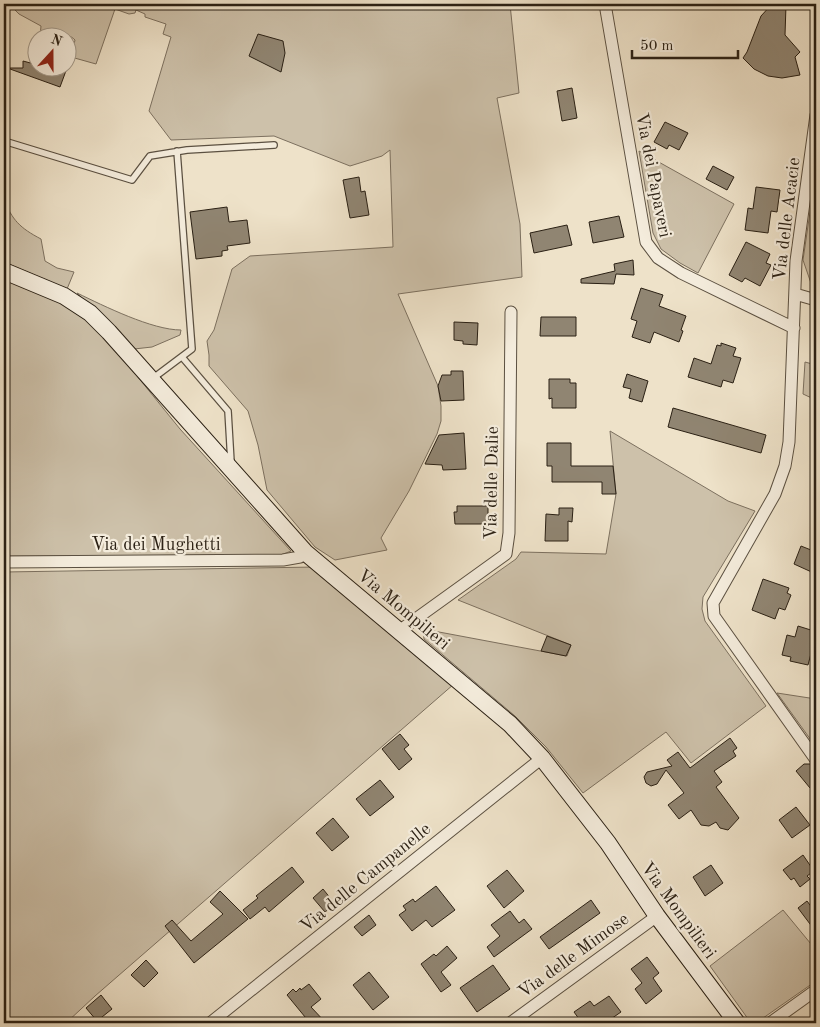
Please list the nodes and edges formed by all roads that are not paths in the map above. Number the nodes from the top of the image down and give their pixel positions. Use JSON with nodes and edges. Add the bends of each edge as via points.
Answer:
{"nodes":[{"id":1,"x":605,"y":4,"type":"edge"},
{"id":2,"x":816,"y":115,"type":"edge"},
{"id":3,"x":4,"y":140,"type":"edge"},
{"id":4,"x":274,"y":145,"type":"dead end"},
{"id":5,"x":177,"y":151,"type":"junction"},
{"id":6,"x":4,"y":271,"type":"edge"},
{"id":7,"x":795,"y":294,"type":"junction"},
{"id":8,"x":816,"y":300,"type":"edge"},
{"id":9,"x":511,"y":312,"type":"dead end"},
{"id":10,"x":794,"y":328,"type":"junction"},
{"id":11,"x":182,"y":357,"type":"junction"},
{"id":12,"x":151,"y":380,"type":"junction"},
{"id":13,"x":231,"y":469,"type":"junction"},
{"id":14,"x":306,"y":553,"type":"junction"},
{"id":15,"x":4,"y":562,"type":"edge"},
{"id":16,"x":399,"y":631,"type":"junction"},
{"id":17,"x":542,"y":758,"type":"junction"},
{"id":18,"x":816,"y":760,"type":"edge"},
{"id":19,"x":657,"y":916,"type":"junction"},
{"id":20,"x":816,"y":990,"type":"edge"},
{"id":21,"x":210,"y":1023,"type":"edge"},
{"id":22,"x":510,"y":1023,"type":"edge"},
{"id":23,"x":737,"y":1023,"type":"edge"},
{"id":24,"x":770,"y":1023,"type":"edge"}],
"edges":[{"from":1,"to":10,"type":"street","name":"Via dei Papaveri","via":[[646,242],[658,258],[681,273]]},
{"from":2,"to":7,"type":"street","name":"Via delle Acacie","via":[[796,261]]},
{"from":3,"to":5,"type":"lane","via":[[132,180],[150,156]]},
{"from":4,"to":5,"type":"lane"},
{"from":5,"to":11,"type":"lane","via":[[192,349]]},
{"from":6,"to":12,"type":"street","name":"Via Mompilieri","via":[[64,296],[90,313]]},
{"from":7,"to":8,"type":"street"},
{"from":7,"to":10,"type":"street","name":"Via delle Acacie"},
{"from":9,"to":16,"type":"street","name":"Via delle Dalie","via":[[509,533],[506,554]]},
{"from":10,"to":18,"type":"street","name":"Via delle Acacie","via":[[785,466],[775,494],[712,603],[714,616]]},
{"from":11,"to":12,"type":"lane"},
{"from":11,"to":13,"type":"lane","via":[[228,411]]},
{"from":12,"to":13,"type":"street","name":"Via Mompilieri"},
{"from":13,"to":14,"type":"street","name":"Via Mompilieri"},
{"from":14,"to":15,"type":"street","name":"Via dei Mughetti","via":[[283,560]]},
{"from":14,"to":16,"type":"street","name":"Via Mompilieri"},
{"from":16,"to":17,"type":"street","name":"Via Mompilieri","via":[[510,724]]},
{"from":17,"to":19,"type":"street","name":"Via Mompilieri","via":[[608,843]]},
{"from":17,"to":21,"type":"street","name":"Via delle Campanelle"},
{"from":19,"to":22,"type":"street","name":"Via delle Mimose"},
{"from":19,"to":23,"type":"street","name":"Via Mompilieri"},
{"from":20,"to":24,"type":"street"}]}
